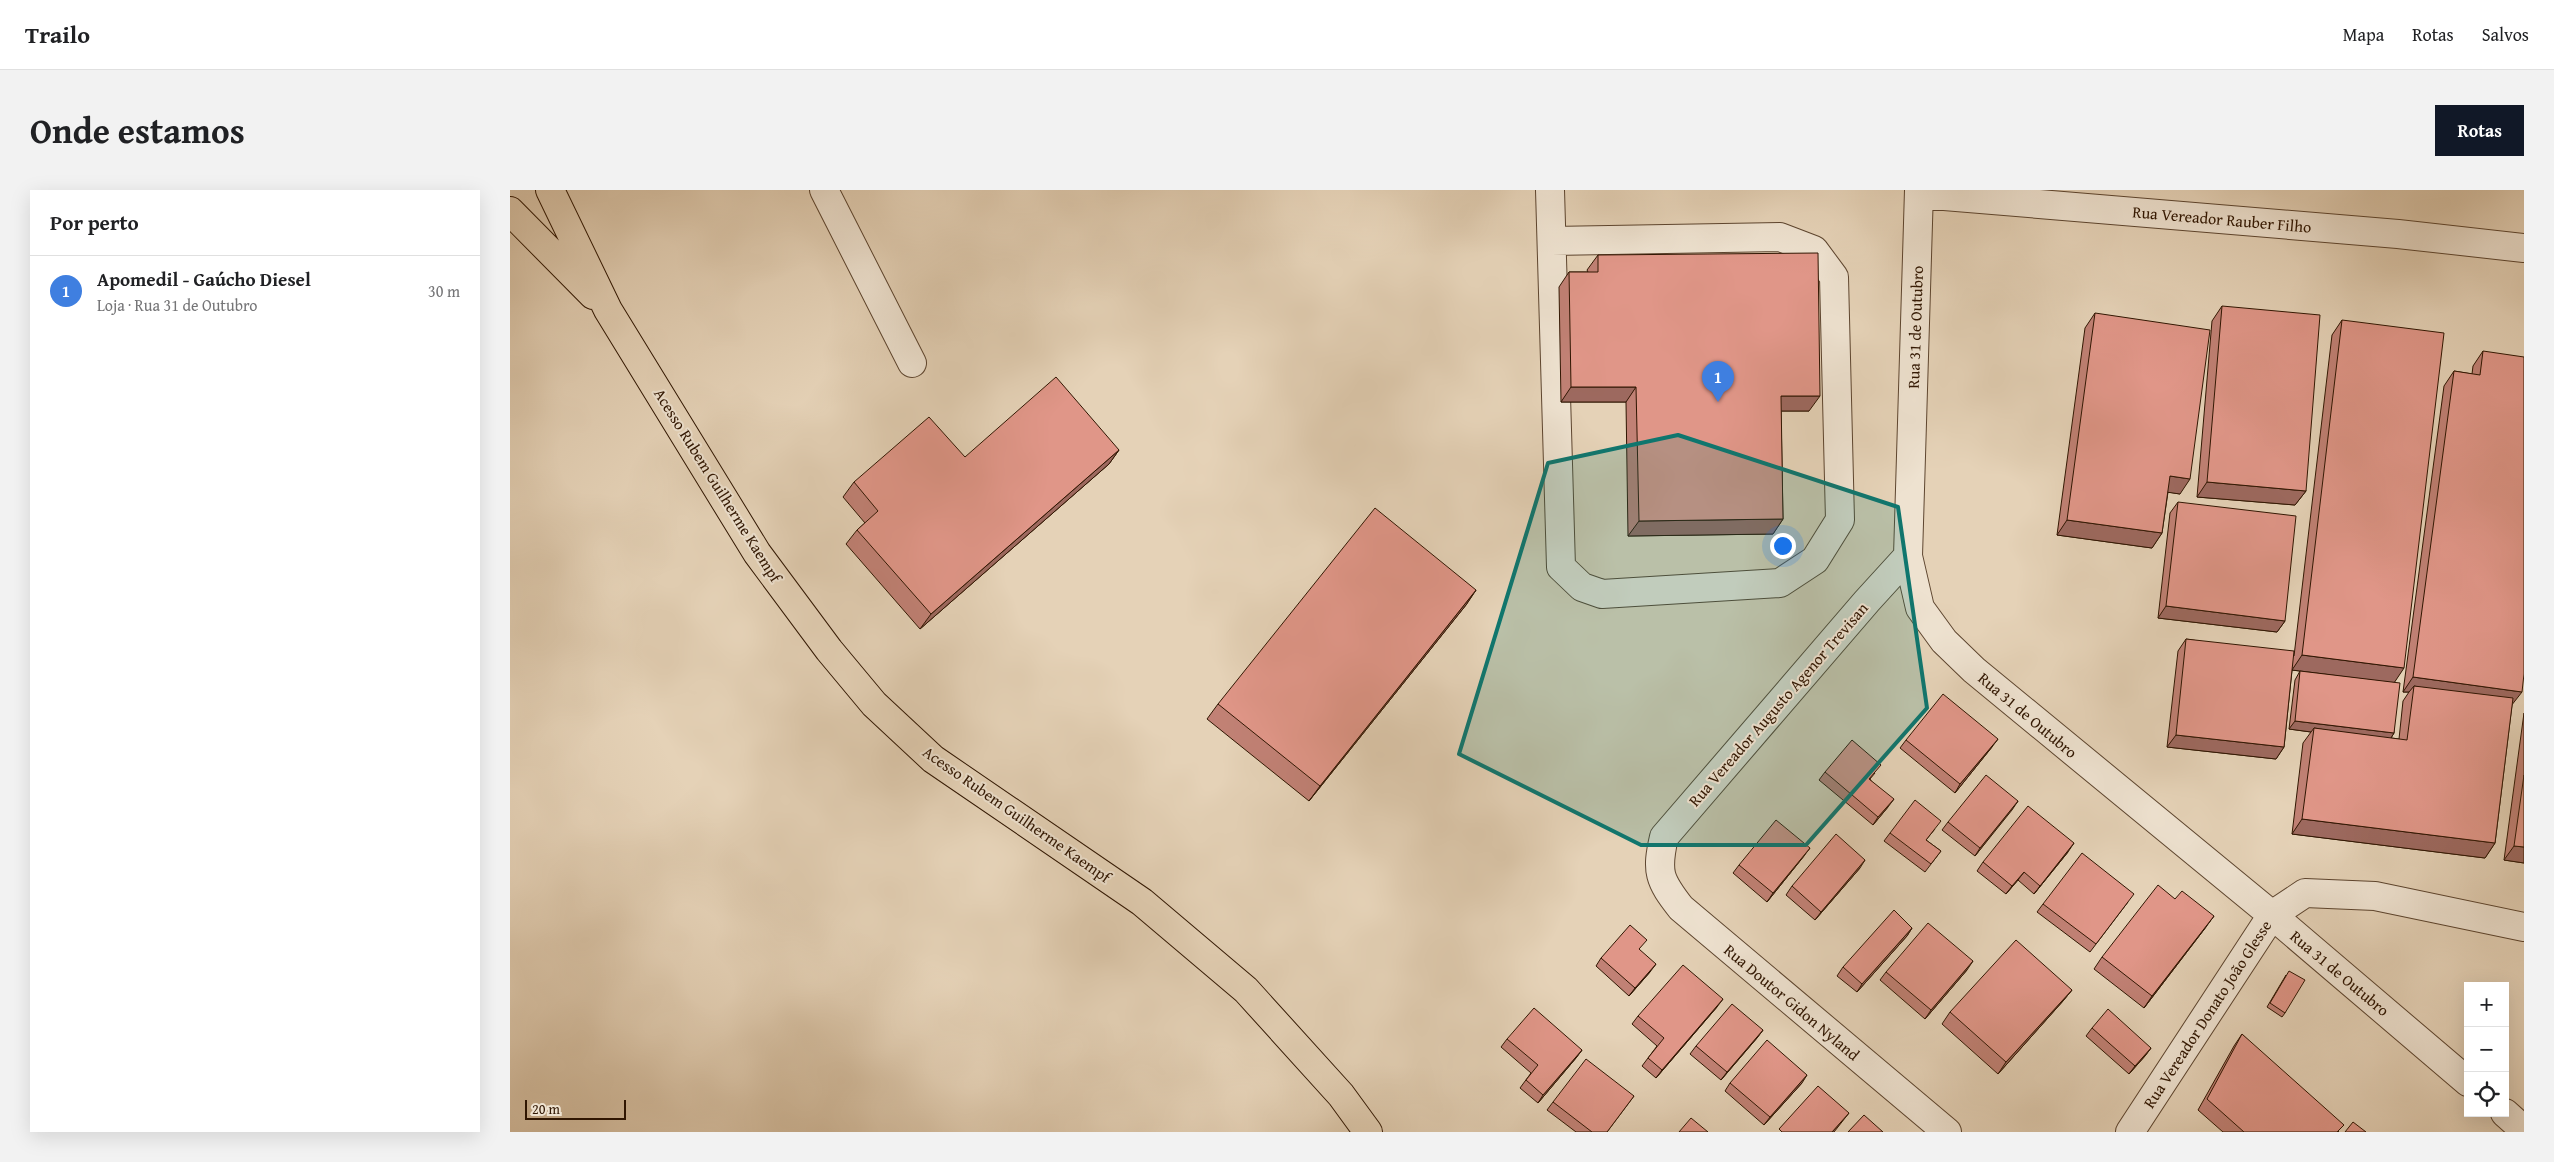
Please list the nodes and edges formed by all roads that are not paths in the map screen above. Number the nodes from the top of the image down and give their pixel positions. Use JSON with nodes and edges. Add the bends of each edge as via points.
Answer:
{"nodes":[{"id":1,"x":550,"y":190,"type":"edge"},
{"id":2,"x":824,"y":190,"type":"edge"},
{"id":3,"x":1550,"y":190,"type":"edge"},
{"id":4,"x":1920,"y":192,"type":"edge"},
{"id":5,"x":511,"y":213,"type":"edge"},
{"id":6,"x":1552,"y":241,"type":"junction"},
{"id":7,"x":2524,"y":248,"type":"edge"},
{"id":8,"x":608,"y":310,"type":"junction"},
{"id":9,"x":912,"y":363,"type":"dead end"},
{"id":10,"x":1908,"y":556,"type":"junction"},
{"id":11,"x":1659,"y":859,"type":"joint"},
{"id":12,"x":2272,"y":915,"type":"junction"},
{"id":13,"x":2524,"y":927,"type":"edge"},
{"id":14,"x":2464,"y":1079,"type":"edge"},
{"id":15,"x":2509,"y":1117,"type":"edge"},
{"id":16,"x":2524,"y":1130,"type":"edge"},
{"id":17,"x":1368,"y":1132,"type":"edge"},
{"id":18,"x":1946,"y":1132,"type":"edge"},
{"id":19,"x":2130,"y":1132,"type":"edge"}],
"edges":[{"from":1,"to":8,"type":"main road","name":"Acesso Rubem Guilherme Kaempf"},
{"from":2,"to":9,"type":"street"},
{"from":3,"to":6,"type":"street"},
{"from":4,"to":7,"type":"street","name":"Rua Vereador Rauber Filho"},
{"from":4,"to":10,"type":"street","name":"Rua 31 de Outubro"},
{"from":5,"to":8,"type":"main road","name":"Acesso Rubem Guilherme Kaempf"},
{"from":6,"to":6,"type":"street","via":[[1561,568],[1582,587],[1602,594],[1780,583],[1814,560],[1840,520],[1834,276],[1814,250],[1780,237]]},
{"from":8,"to":17,"type":"main road","name":"Acesso Rubem Guilherme Kaempf","via":[[757,553],[874,704],[933,759],[1142,902],[1246,990],[1341,1095]]},
{"from":10,"to":11,"type":"street","name":"Rua Vereador Augusto Agenor Trevisan","via":[[1664,836]]},
{"from":10,"to":12,"type":"street","name":"Rua 31 de Outubro","via":[[1920,608],[1944,641],[1974,670]]},
{"from":11,"to":18,"type":"street","name":"Rua Doutor Gidon Nyland","via":[[1664,887],[1681,908]]},
{"from":12,"to":13,"type":"street","name":"Rua Vereador Donato João Glesse","via":[[2305,893],[2375,896]]},
{"from":12,"to":14,"type":"street","name":"Rua 31 de Outubro"},
{"from":12,"to":19,"type":"street","name":"Rua Vereador Donato João Glesse"},
{"from":15,"to":16,"type":"street"}]}
